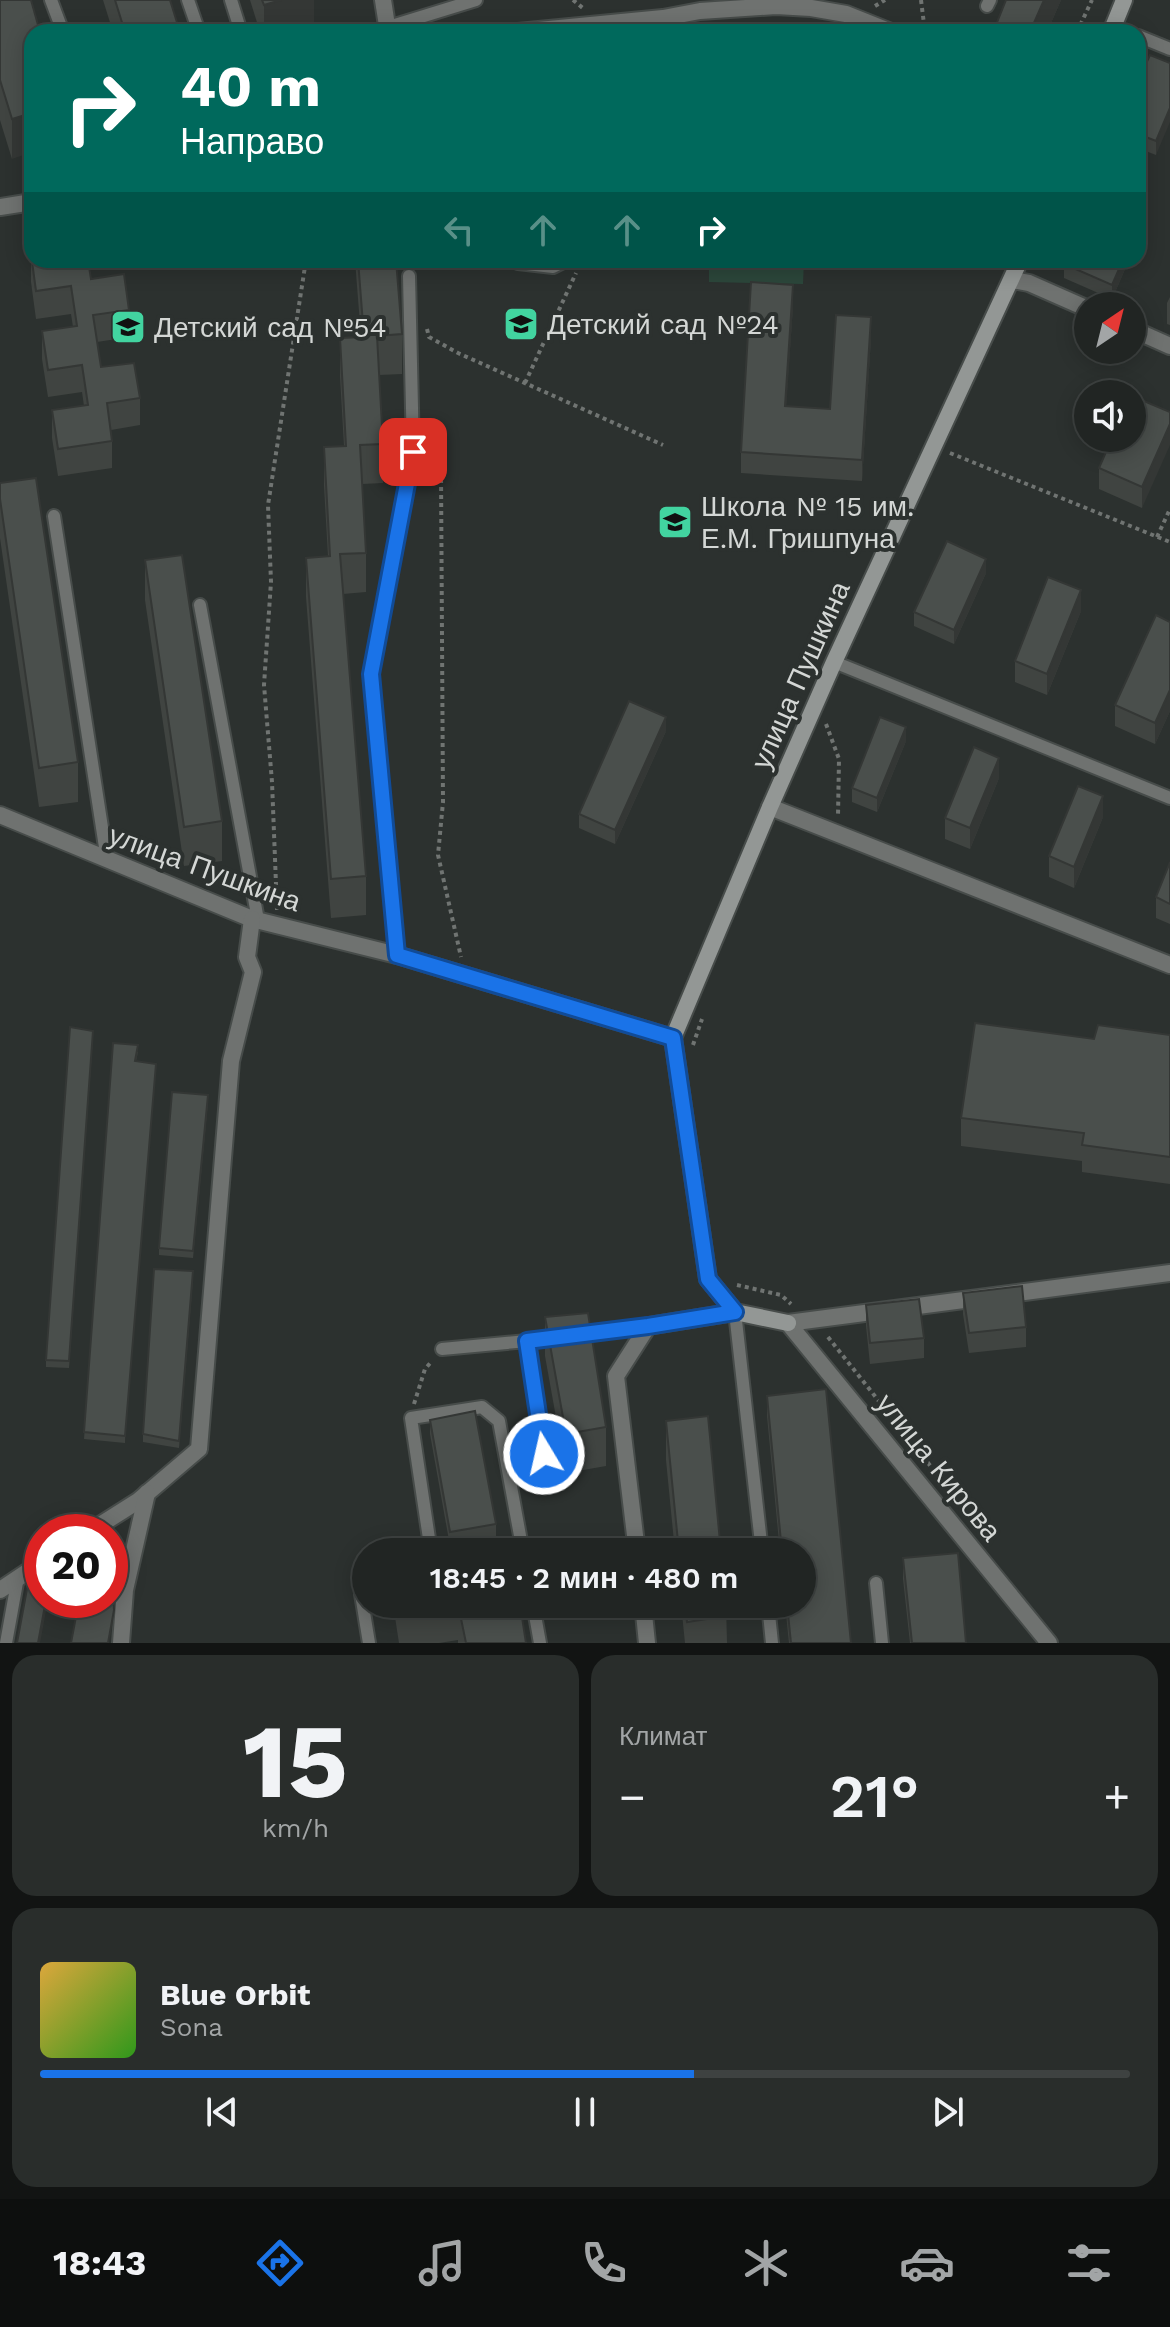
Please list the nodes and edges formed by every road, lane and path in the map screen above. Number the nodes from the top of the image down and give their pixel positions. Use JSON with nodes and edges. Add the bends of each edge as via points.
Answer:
{"nodes":[{"id":1,"x":51,"y":0,"type":"edge"},
{"id":2,"x":188,"y":0,"type":"edge"},
{"id":3,"x":231,"y":0,"type":"edge"},
{"id":4,"x":383,"y":0,"type":"edge"},
{"id":5,"x":476,"y":0,"type":"edge"},
{"id":6,"x":573,"y":0,"type":"edge"},
{"id":7,"x":921,"y":0,"type":"edge"},
{"id":8,"x":1092,"y":0,"type":"edge"},
{"id":9,"x":1124,"y":0,"type":"edge"},
{"id":10,"x":698,"y":5,"type":"edge"},
{"id":11,"x":582,"y":7,"type":"dead end"},
{"id":12,"x":60,"y":24,"type":"edge"},
{"id":13,"x":196,"y":24,"type":"edge"},
{"id":14,"x":238,"y":24,"type":"edge"},
{"id":15,"x":382,"y":24,"type":"edge"},
{"id":16,"x":401,"y":24,"type":"edge"},
{"id":17,"x":666,"y":24,"type":"edge"},
{"id":18,"x":871,"y":24,"type":"edge"},
{"id":19,"x":924,"y":24,"type":"edge"},
{"id":20,"x":1081,"y":24,"type":"edge"},
{"id":21,"x":1118,"y":24,"type":"edge"},
{"id":22,"x":1146,"y":39,"type":"edge"},
{"id":23,"x":1170,"y":49,"type":"edge"},
{"id":24,"x":24,"y":203,"type":"edge"},
{"id":25,"x":0,"y":207,"type":"edge"},
{"id":26,"x":305,"y":268,"type":"edge"},
{"id":27,"x":578,"y":268,"type":"edge"},
{"id":28,"x":1017,"y":268,"type":"edge"},
{"id":29,"x":409,"y":276,"type":"dead end"},
{"id":30,"x":1012,"y":280,"type":"junction"},
{"id":31,"x":1074,"y":303,"type":"edge"},
{"id":32,"x":1146,"y":335,"type":"edge"},
{"id":33,"x":429,"y":337,"type":"dead end"},
{"id":34,"x":1170,"y":346,"type":"edge"},
{"id":35,"x":525,"y":383,"type":"junction"},
{"id":36,"x":663,"y":445,"type":"dead end"},
{"id":37,"x":944,"y":451,"type":"dead end"},
{"id":38,"x":441,"y":471,"type":"dead end"},
{"id":39,"x":1170,"y":509,"type":"edge"},
{"id":40,"x":54,"y":516,"type":"dead end"},
{"id":41,"x":1157,"y":537,"type":"junction"},
{"id":42,"x":1170,"y":542,"type":"edge"},
{"id":43,"x":200,"y":605,"type":"dead end"},
{"id":44,"x":834,"y":662,"type":"junction"},
{"id":45,"x":818,"y":736,"type":"dead end"},
{"id":46,"x":1170,"y":798,"type":"edge"},
{"id":47,"x":770,"y":807,"type":"junction"},
{"id":48,"x":0,"y":815,"type":"edge"},
{"id":49,"x":838,"y":818,"type":"dead end"},
{"id":50,"x":107,"y":860,"type":"junction"},
{"id":51,"x":277,"y":915,"type":"dead end"},
{"id":52,"x":255,"y":919,"type":"junction"},
{"id":53,"x":397,"y":955,"type":"junction"},
{"id":54,"x":462,"y":958,"type":"dead end"},
{"id":55,"x":1170,"y":965,"type":"edge"},
{"id":56,"x":704,"y":1014,"type":"dead end"},
{"id":57,"x":673,"y":1038,"type":"junction"},
{"id":58,"x":693,"y":1053,"type":"dead end"},
{"id":59,"x":1170,"y":1273,"type":"edge"},
{"id":60,"x":724,"y":1282,"type":"dead end"},
{"id":61,"x":735,"y":1312,"type":"junction"},
{"id":62,"x":810,"y":1320,"type":"junction"},
{"id":63,"x":788,"y":1323,"type":"junction"},
{"id":64,"x":648,"y":1326,"type":"junction"},
{"id":65,"x":527,"y":1341,"type":"junction"},
{"id":66,"x":442,"y":1349,"type":"joint"},
{"id":67,"x":411,"y":1418,"type":"junction"},
{"id":68,"x":549,"y":1482,"type":"dead end"},
{"id":69,"x":949,"y":1490,"type":"dead end"},
{"id":70,"x":147,"y":1493,"type":"junction"},
{"id":71,"x":116,"y":1514,"type":"edge"},
{"id":72,"x":429,"y":1538,"type":"edge"},
{"id":73,"x":520,"y":1538,"type":"edge"},
{"id":74,"x":635,"y":1538,"type":"edge"},
{"id":75,"x":760,"y":1538,"type":"edge"},
{"id":76,"x":24,"y":1573,"type":"edge"},
{"id":77,"x":18,"y":1577,"type":"junction"},
{"id":78,"x":876,"y":1583,"type":"dead end"},
{"id":79,"x":0,"y":1590,"type":"edge"},
{"id":80,"x":365,"y":1618,"type":"edge"},
{"id":81,"x":536,"y":1618,"type":"edge"},
{"id":82,"x":644,"y":1618,"type":"edge"},
{"id":83,"x":769,"y":1618,"type":"edge"},
{"id":84,"x":6,"y":1643,"type":"edge"},
{"id":85,"x":121,"y":1643,"type":"edge"},
{"id":86,"x":369,"y":1643,"type":"edge"},
{"id":87,"x":540,"y":1643,"type":"edge"},
{"id":88,"x":647,"y":1643,"type":"edge"},
{"id":89,"x":772,"y":1643,"type":"edge"},
{"id":90,"x":882,"y":1643,"type":"edge"},
{"id":91,"x":1049,"y":1643,"type":"edge"}],
"edges":[{"from":1,"to":12,"type":"lane"},
{"from":2,"to":13,"type":"lane"},
{"from":3,"to":14,"type":"lane"},
{"from":4,"to":15,"type":"street"},
{"from":5,"to":16,"type":"lane"},
{"from":6,"to":11,"type":"path"},
{"from":7,"to":19,"type":"path"},
{"from":8,"to":20,"type":"path"},
{"from":9,"to":21,"type":"street"},
{"from":10,"to":17,"type":"street"},
{"from":10,"to":18,"type":"street","via":[[811,8]]},
{"from":22,"to":23,"type":"lane"},
{"from":24,"to":25,"type":"street"},
{"from":26,"to":51,"type":"path","via":[[268,505],[271,582],[264,685]]},
{"from":27,"to":35,"type":"path"},
{"from":28,"to":30,"type":"street","name":"улица Пушкина"},
{"from":29,"to":53,"type":"lane","via":[[413,452],[371,674]]},
{"from":30,"to":31,"type":"street"},
{"from":30,"to":44,"type":"street","name":"улица Пушкина"},
{"from":32,"to":34,"type":"street"},
{"from":33,"to":35,"type":"path"},
{"from":35,"to":36,"type":"path"},
{"from":37,"to":41,"type":"path"},
{"from":38,"to":54,"type":"path","via":[[443,802],[438,855]]},
{"from":39,"to":41,"type":"path"},
{"from":40,"to":50,"type":"lane"},
{"from":41,"to":42,"type":"path"},
{"from":43,"to":52,"type":"lane"},
{"from":44,"to":46,"type":"lane"},
{"from":44,"to":47,"type":"street","name":"улица Пушкина"},
{"from":45,"to":49,"type":"path","via":[[825,721],[839,759]]},
{"from":47,"to":55,"type":"street","name":"улица Пушкина"},
{"from":47,"to":57,"type":"street","name":"улица Пушкина"},
{"from":48,"to":50,"type":"street","name":"улица Пушкина"},
{"from":50,"to":52,"type":"street","name":"улица Пушкина"},
{"from":52,"to":53,"type":"street","name":"улица Пушкина"},
{"from":52,"to":70,"type":"street","via":[[247,957],[253,972],[231,1061],[199,1449]]},
{"from":53,"to":57,"type":"street","name":"улица Пушкина"},
{"from":56,"to":58,"type":"path"},
{"from":57,"to":61,"type":"street","via":[[708,1279]]},
{"from":59,"to":62,"type":"street"},
{"from":60,"to":62,"type":"path","via":[[781,1295]]},
{"from":61,"to":63,"type":"street"},
{"from":61,"to":64,"type":"street"},
{"from":61,"to":75,"type":"lane"},
{"from":62,"to":63,"type":"street"},
{"from":62,"to":69,"type":"path","via":[[831,1339]]},
{"from":63,"to":91,"type":"street","name":"улица Кирова"},
{"from":64,"to":65,"type":"lane"},
{"from":64,"to":74,"type":"street","via":[[616,1376]]},
{"from":65,"to":66,"type":"lane"},
{"from":65,"to":68,"type":"lane"},
{"from":66,"to":67,"type":"path","via":[[425,1369]]},
{"from":67,"to":72,"type":"lane"},
{"from":67,"to":73,"type":"lane","via":[[482,1407],[499,1421]]},
{"from":70,"to":71,"type":"street"},
{"from":70,"to":85,"type":"street","via":[[125,1590]]},
{"from":76,"to":77,"type":"street"},
{"from":77,"to":79,"type":"street"},
{"from":77,"to":84,"type":"lane"},
{"from":78,"to":90,"type":"lane"},
{"from":80,"to":86,"type":"lane"},
{"from":81,"to":87,"type":"lane"},
{"from":82,"to":88,"type":"street"},
{"from":83,"to":89,"type":"lane"}]}
